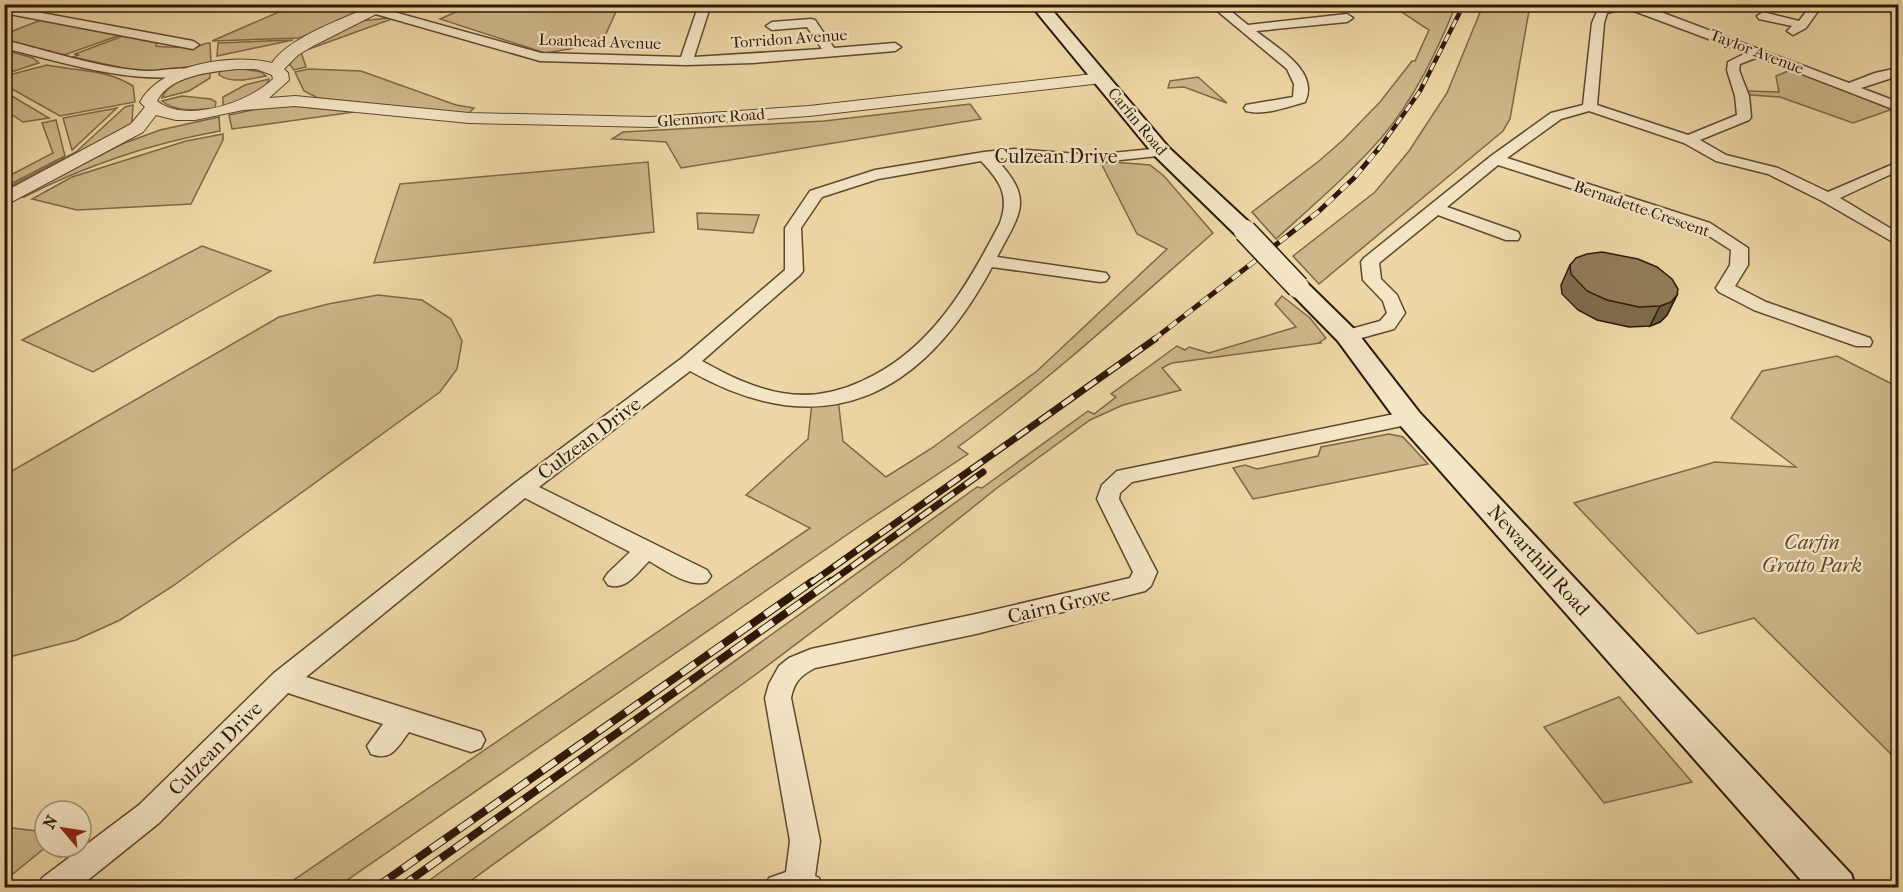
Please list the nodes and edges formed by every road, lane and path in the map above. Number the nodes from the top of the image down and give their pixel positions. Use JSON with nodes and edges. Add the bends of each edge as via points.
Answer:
{"nodes":[{"id":1,"x":705,"y":4,"type":"edge"},
{"id":2,"x":1038,"y":4,"type":"edge"},
{"id":3,"x":1214,"y":4,"type":"edge"},
{"id":4,"x":1818,"y":4,"type":"edge"},
{"id":5,"x":1873,"y":4,"type":"edge"},
{"id":6,"x":382,"y":8,"type":"edge"},
{"id":7,"x":4,"y":9,"type":"edge"},
{"id":8,"x":1899,"y":10,"type":"edge"},
{"id":9,"x":1763,"y":16,"type":"dead end"},
{"id":10,"x":1347,"y":18,"type":"dead end"},
{"id":11,"x":772,"y":26,"type":"dead end"},
{"id":12,"x":1245,"y":29,"type":"junction"},
{"id":13,"x":4,"y":44,"type":"edge"},
{"id":14,"x":193,"y":45,"type":"dead end"},
{"id":15,"x":302,"y":45,"type":"junction"},
{"id":16,"x":895,"y":47,"type":"dead end"},
{"id":17,"x":830,"y":52,"type":"junction"},
{"id":18,"x":1760,"y":52,"type":"junction"},
{"id":19,"x":686,"y":61,"type":"junction"},
{"id":20,"x":237,"y":64,"type":"junction"},
{"id":21,"x":193,"y":72,"type":"junction"},
{"id":22,"x":1899,"y":72,"type":"edge"},
{"id":23,"x":126,"y":73,"type":"junction"},
{"id":24,"x":278,"y":75,"type":"junction"},
{"id":25,"x":1102,"y":78,"type":"junction"},
{"id":26,"x":1852,"y":87,"type":"junction"},
{"id":27,"x":152,"y":101,"type":"junction"},
{"id":28,"x":319,"y":103,"type":"junction"},
{"id":29,"x":243,"y":105,"type":"junction"},
{"id":30,"x":1590,"y":107,"type":"junction"},
{"id":31,"x":1899,"y":107,"type":"edge"},
{"id":32,"x":1251,"y":108,"type":"dead end"},
{"id":33,"x":202,"y":114,"type":"junction"},
{"id":34,"x":1689,"y":140,"type":"junction"},
{"id":35,"x":110,"y":144,"type":"junction"},
{"id":36,"x":1162,"y":152,"type":"junction"},
{"id":37,"x":984,"y":156,"type":"junction"},
{"id":38,"x":1496,"y":159,"type":"junction"},
{"id":39,"x":1899,"y":166,"type":"edge"},
{"id":40,"x":1828,"y":198,"type":"junction"},
{"id":41,"x":4,"y":200,"type":"edge"},
{"id":42,"x":1434,"y":208,"type":"junction"},
{"id":43,"x":1245,"y":231,"type":"joint"},
{"id":44,"x":1512,"y":236,"type":"dead end"},
{"id":45,"x":1899,"y":240,"type":"edge"},
{"id":46,"x":987,"y":261,"type":"junction"},
{"id":47,"x":1100,"y":277,"type":"dead end"},
{"id":48,"x":1347,"y":336,"type":"junction"},
{"id":49,"x":1863,"y":342,"type":"dead end"},
{"id":50,"x":689,"y":362,"type":"junction"},
{"id":51,"x":1409,"y":418,"type":"junction"},
{"id":52,"x":523,"y":488,"type":"junction"},
{"id":53,"x":646,"y":550,"type":"junction"},
{"id":54,"x":699,"y":576,"type":"dead end"},
{"id":55,"x":616,"y":579,"type":"dead end"},
{"id":56,"x":283,"y":681,"type":"junction"},
{"id":57,"x":404,"y":719,"type":"junction"},
{"id":58,"x":471,"y":740,"type":"dead end"},
{"id":59,"x":381,"y":746,"type":"dead end"},
{"id":60,"x":795,"y":887,"type":"edge"},
{"id":61,"x":52,"y":888,"type":"edge"},
{"id":62,"x":1836,"y":888,"type":"edge"}],
"edges":[{"from":1,"to":19,"type":"street"},
{"from":2,"to":25,"type":"main road","name":"Carfin Road"},
{"from":3,"to":12,"type":"street"},
{"from":4,"to":9,"type":"street","via":[[1797,28]]},
{"from":5,"to":8,"type":"street"},
{"from":6,"to":15,"type":"street"},
{"from":6,"to":19,"type":"street","name":"Loanhead Avenue","via":[[540,57]]},
{"from":7,"to":14,"type":"street"},
{"from":10,"to":12,"type":"street"},
{"from":11,"to":17,"type":"street","via":[[811,23]]},
{"from":12,"to":32,"type":"street","via":[[1293,67],[1301,84],[1300,99]]},
{"from":13,"to":23,"type":"street"},
{"from":15,"to":20,"type":"street"},
{"from":15,"to":24,"type":"street","via":[[284,56]]},
{"from":16,"to":17,"type":"street","name":"Torridon Avenue"},
{"from":17,"to":19,"type":"street","name":"Torridon Avenue"},
{"from":18,"to":26,"type":"street","name":"Taylor Avenue"},
{"from":18,"to":30,"type":"street","name":"Taylor Avenue","via":[[1646,10],[1626,5],[1614,7],[1602,11],[1598,22]]},
{"from":18,"to":34,"type":"street","via":[[1734,62],[1744,117]]},
{"from":20,"to":21,"type":"street"},
{"from":20,"to":24,"type":"street","via":[[256,64]]},
{"from":21,"to":23,"type":"street"},
{"from":21,"to":27,"type":"street","via":[[174,79]]},
{"from":22,"to":26,"type":"street"},
{"from":23,"to":27,"type":"street","via":[[146,85]]},
{"from":24,"to":28,"type":"street","name":"Glenmore Road","via":[[297,95]]},
{"from":24,"to":29,"type":"street","via":[[268,93]]},
{"from":25,"to":28,"type":"street","name":"Glenmore Road","via":[[809,111],[651,122],[469,118]]},
{"from":25,"to":36,"type":"main road","name":"Carfin Road"},
{"from":26,"to":31,"type":"street","name":"Taylor Avenue"},
{"from":27,"to":33,"type":"street","via":[[173,114]]},
{"from":27,"to":35,"type":"street","via":[[137,128]]},
{"from":28,"to":29,"type":"street","name":"Glenmore Road","via":[[278,101]]},
{"from":29,"to":33,"type":"street"},
{"from":30,"to":34,"type":"street"},
{"from":30,"to":38,"type":"street","via":[[1556,116]]},
{"from":33,"to":35,"type":"street"},
{"from":34,"to":40,"type":"street","via":[[1721,158],[1773,171]]},
{"from":35,"to":41,"type":"street"},
{"from":36,"to":37,"type":"street","name":"Culzean Drive","via":[[1092,159],[1014,153]]},
{"from":36,"to":43,"type":"main road","name":"Carfin Road"},
{"from":37,"to":46,"type":"street","via":[[1011,191],[1012,202],[1012,213]]},
{"from":37,"to":50,"type":"street","name":"Culzean Drive","via":[[875,175],[816,194],[793,228],[794,272]]},
{"from":38,"to":42,"type":"street"},
{"from":38,"to":49,"type":"street","name":"Bernadette Crescent","via":[[1704,226],[1740,248],[1739,265],[1725,288],[1760,306]]},
{"from":39,"to":40,"type":"street"},
{"from":40,"to":45,"type":"street"},
{"from":42,"to":44,"type":"street"},
{"from":42,"to":48,"type":"street","via":[[1370,262],[1372,280],[1391,299],[1396,313],[1393,319],[1387,325]]},
{"from":43,"to":48,"type":"main road","name":"Newarthill Road","bridge":true},
{"from":46,"to":47,"type":"street"},
{"from":46,"to":50,"type":"street","via":[[946,328],[926,351],[889,378],[848,394],[818,402],[767,398],[719,380]]},
{"from":48,"to":51,"type":"main road","name":"Newarthill Road"},
{"from":50,"to":52,"type":"street","name":"Culzean Drive"},
{"from":51,"to":60,"type":"street","name":"Cairn Grove","via":[[1125,476],[1110,490],[1108,499],[1145,572],[1137,585],[811,658],[787,672],[780,683],[778,698],[805,841]]},
{"from":51,"to":62,"type":"main road","name":"Newarthill Road"},
{"from":52,"to":53,"type":"street"},
{"from":52,"to":56,"type":"street","name":"Culzean Drive"},
{"from":53,"to":54,"type":"street"},
{"from":53,"to":55,"type":"street"},
{"from":56,"to":57,"type":"street"},
{"from":56,"to":61,"type":"street","name":"Culzean Drive","via":[[149,814]]},
{"from":57,"to":58,"type":"street"},
{"from":57,"to":59,"type":"street"}]}
